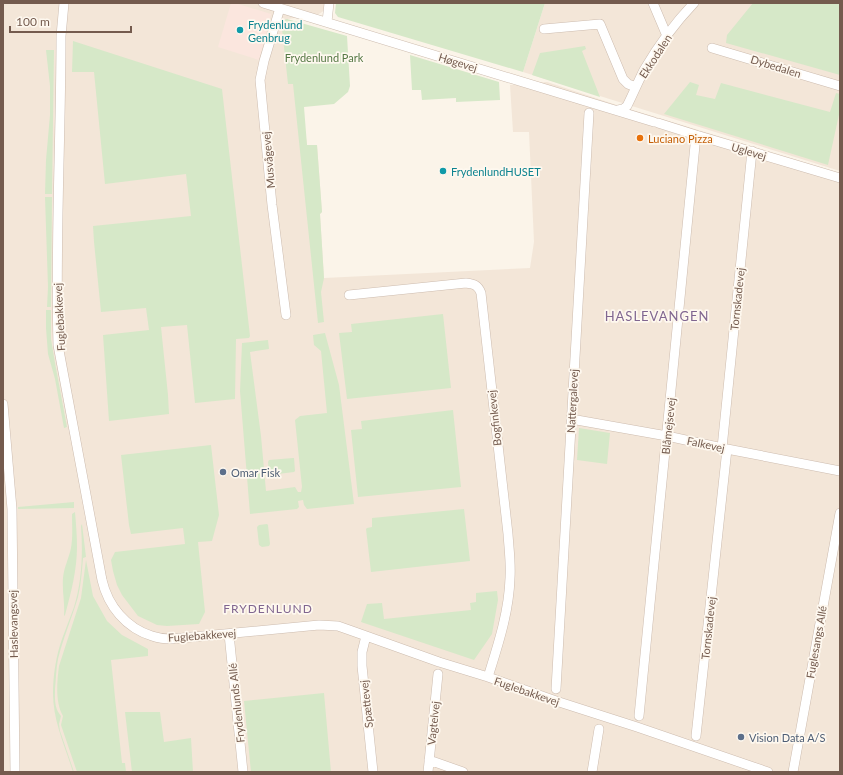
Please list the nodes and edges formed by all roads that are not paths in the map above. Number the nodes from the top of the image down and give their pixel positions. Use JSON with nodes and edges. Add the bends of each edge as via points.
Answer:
{"nodes":[{"id":1,"x":64,"y":3,"type":"edge"},
{"id":2,"x":263,"y":3,"type":"edge"},
{"id":3,"x":329,"y":3,"type":"edge"},
{"id":4,"x":653,"y":3,"type":"edge"},
{"id":5,"x":694,"y":3,"type":"edge"},
{"id":6,"x":280,"y":8,"type":"junction"},
{"id":7,"x":327,"y":22,"type":"junction"},
{"id":8,"x":544,"y":29,"type":"dead end"},
{"id":9,"x":667,"y":36,"type":"junction"},
{"id":10,"x":712,"y":48,"type":"dead end"},
{"id":11,"x":840,"y":86,"type":"edge"},
{"id":12,"x":636,"y":87,"type":"junction"},
{"id":13,"x":618,"y":110,"type":"junction"},
{"id":14,"x":589,"y":113,"type":"dead end"},
{"id":15,"x":656,"y":122,"type":"joint"},
{"id":16,"x":696,"y":135,"type":"junction"},
{"id":17,"x":752,"y":151,"type":"junction"},
{"id":18,"x":840,"y":178,"type":"edge"},
{"id":19,"x":349,"y":295,"type":"dead end"},
{"id":20,"x":286,"y":315,"type":"dead end"},
{"id":21,"x":3,"y":404,"type":"edge"},
{"id":22,"x":571,"y":419,"type":"junction"},
{"id":23,"x":667,"y":436,"type":"junction"},
{"id":24,"x":724,"y":448,"type":"junction"},
{"id":25,"x":840,"y":471,"type":"edge"},
{"id":26,"x":8,"y":510,"type":"edge"},
{"id":27,"x":840,"y":513,"type":"edge"},
{"id":28,"x":229,"y":634,"type":"junction"},
{"id":29,"x":366,"y":636,"type":"junction"},
{"id":30,"x":438,"y":674,"type":"dead end"},
{"id":31,"x":488,"y":677,"type":"junction"},
{"id":32,"x":556,"y":689,"type":"dead end"},
{"id":33,"x":639,"y":716,"type":"dead end"},
{"id":34,"x":600,"y":729,"type":"dead end"},
{"id":35,"x":696,"y":736,"type":"dead end"},
{"id":36,"x":429,"y":760,"type":"junction"},
{"id":37,"x":15,"y":772,"type":"edge"},
{"id":38,"x":243,"y":772,"type":"edge"},
{"id":39,"x":373,"y":772,"type":"edge"},
{"id":40,"x":428,"y":772,"type":"edge"},
{"id":41,"x":463,"y":772,"type":"edge"},
{"id":42,"x":592,"y":772,"type":"edge"},
{"id":43,"x":768,"y":772,"type":"edge"},
{"id":44,"x":793,"y":772,"type":"edge"}],
"edges":[{"from":1,"to":28,"type":"street","name":"Fuglebakkevej","via":[[61,36],[57,238],[58,345],[104,587],[110,602],[122,617],[131,625],[154,637],[171,639]]},
{"from":2,"to":6,"type":"street","name":"Høgevej"},
{"from":3,"to":7,"type":"street"},
{"from":4,"to":9,"type":"street"},
{"from":5,"to":9,"type":"street","name":"Ekkodalen"},
{"from":6,"to":7,"type":"street","name":"Høgevej"},
{"from":6,"to":20,"type":"street","name":"Musvågevej","via":[[260,80]]},
{"from":7,"to":13,"type":"street","name":"Høgevej"},
{"from":8,"to":12,"type":"street","via":[[600,24],[623,79]]},
{"from":9,"to":12,"type":"street","name":"Ekkodalen"},
{"from":10,"to":11,"type":"street","name":"Dybedalen"},
{"from":12,"to":13,"type":"street","name":"Ekkodalen","via":[[627,106]]},
{"from":13,"to":15,"type":"street","name":"Høgevej"},
{"from":14,"to":22,"type":"street","name":"Nattergalevej"},
{"from":15,"to":16,"type":"street","name":"Uglevej"},
{"from":16,"to":17,"type":"street","name":"Uglevej"},
{"from":16,"to":23,"type":"street","name":"Blåmejsevej"},
{"from":17,"to":18,"type":"street","name":"Uglevej"},
{"from":17,"to":24,"type":"street","name":"Tornskadevej"},
{"from":19,"to":31,"type":"street","name":"Bogfinkevej","via":[[466,283],[476,285],[481,293],[510,568],[509,594],[500,640]]},
{"from":21,"to":26,"type":"street","name":"Haslevangsvej"},
{"from":22,"to":23,"type":"street","name":"Falkevej"},
{"from":22,"to":32,"type":"street","name":"Nattergalevej"},
{"from":23,"to":24,"type":"street","name":"Falkevej"},
{"from":23,"to":33,"type":"street","name":"Blåmejsevej"},
{"from":24,"to":25,"type":"street","name":"Falkevej"},
{"from":24,"to":35,"type":"street","name":"Tornskadevej"},
{"from":26,"to":37,"type":"street","name":"Haslevangsvej"},
{"from":27,"to":44,"type":"street","name":"Fuglesangs Allé"},
{"from":28,"to":29,"type":"street","name":"Fuglebakkevej","via":[[319,625],[338,626]]},
{"from":28,"to":38,"type":"street","name":"Frydenlunds Allé"},
{"from":29,"to":31,"type":"street","name":"Fuglebakkevej"},
{"from":29,"to":39,"type":"street","name":"Spættevej","via":[[362,666]]},
{"from":30,"to":36,"type":"street","name":"Vagtelvej"},
{"from":31,"to":43,"type":"street","name":"Fuglebakkevej"},
{"from":34,"to":42,"type":"street"},
{"from":36,"to":40,"type":"street","name":"Vagtelvej"},
{"from":36,"to":41,"type":"street"}]}
